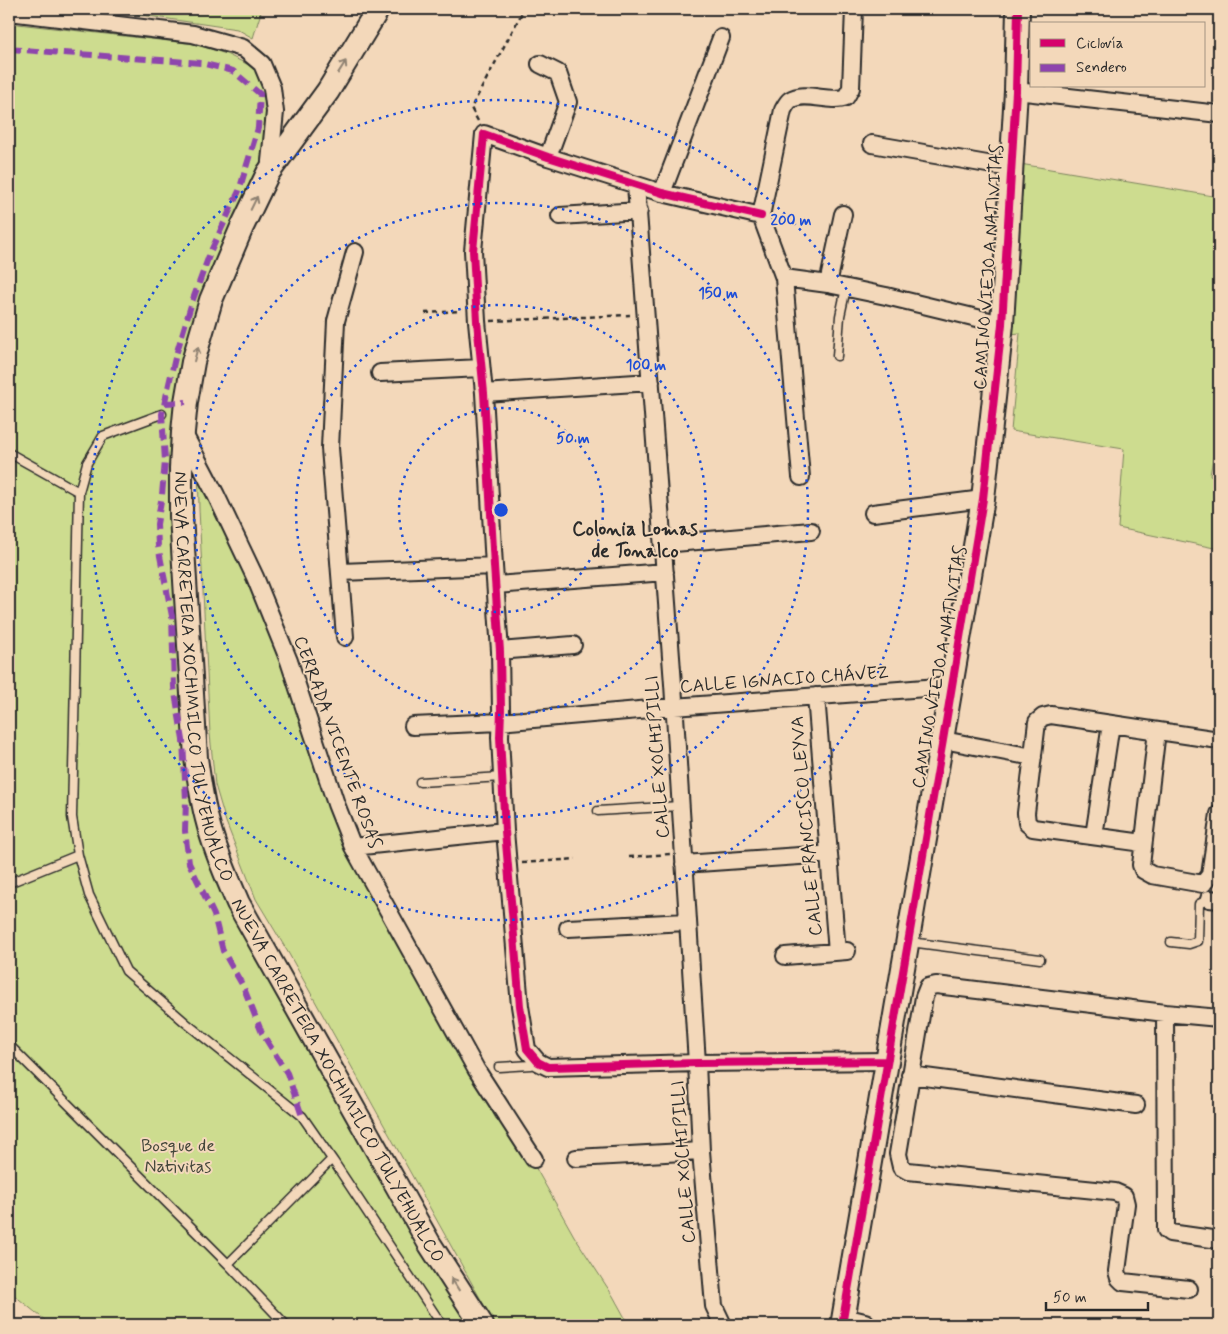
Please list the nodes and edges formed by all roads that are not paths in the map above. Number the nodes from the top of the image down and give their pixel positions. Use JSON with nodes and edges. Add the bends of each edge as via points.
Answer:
{"nodes":[{"id":1,"x":378,"y":9,"type":"edge"},
{"id":2,"x":854,"y":9,"type":"edge"},
{"id":3,"x":1018,"y":9,"type":"edge"},
{"id":4,"x":9,"y":12,"type":"edge"},
{"id":5,"x":721,"y":38,"type":"dead end"},
{"id":6,"x":540,"y":64,"type":"dead end"},
{"id":7,"x":1016,"y":91,"type":"junction"},
{"id":8,"x":1219,"y":114,"type":"edge"},
{"id":9,"x":872,"y":144,"type":"dead end"},
{"id":10,"x":548,"y":157,"type":"junction"},
{"id":11,"x":1010,"y":168,"type":"junction"},
{"id":12,"x":268,"y":173,"type":"junction"},
{"id":13,"x":636,"y":185,"type":"junction"},
{"id":14,"x":662,"y":193,"type":"junction"},
{"id":15,"x":639,"y":211,"type":"junction"},
{"id":16,"x":843,"y":214,"type":"dead end"},
{"id":17,"x":560,"y":216,"type":"dead end"},
{"id":18,"x":761,"y":216,"type":"junction"},
{"id":19,"x":355,"y":252,"type":"dead end"},
{"id":20,"x":784,"y":278,"type":"junction"},
{"id":21,"x":828,"y":284,"type":"junction"},
{"id":22,"x":846,"y":288,"type":"junction"},
{"id":23,"x":1002,"y":324,"type":"junction"},
{"id":24,"x":837,"y":356,"type":"dead end"},
{"id":25,"x":481,"y":368,"type":"junction"},
{"id":26,"x":380,"y":373,"type":"dead end"},
{"id":27,"x":651,"y":382,"type":"junction"},
{"id":28,"x":484,"y":393,"type":"junction"},
{"id":29,"x":162,"y":414,"type":"dead end"},
{"id":30,"x":183,"y":432,"type":"junction"},
{"id":31,"x":9,"y":453,"type":"edge"},
{"id":32,"x":801,"y":477,"type":"dead end"},
{"id":33,"x":79,"y":492,"type":"junction"},
{"id":34,"x":983,"y":499,"type":"junction"},
{"id":35,"x":873,"y":513,"type":"dead end"},
{"id":36,"x":811,"y":531,"type":"dead end"},
{"id":37,"x":663,"y":544,"type":"junction"},
{"id":38,"x":494,"y":566,"type":"junction"},
{"id":39,"x":341,"y":572,"type":"junction"},
{"id":40,"x":665,"y":572,"type":"junction"},
{"id":41,"x":496,"y":585,"type":"junction"},
{"id":42,"x":345,"y":637,"type":"dead end"},
{"id":43,"x":573,"y":645,"type":"dead end"},
{"id":44,"x":500,"y":651,"type":"junction"},
{"id":45,"x":952,"y":686,"type":"junction"},
{"id":46,"x":816,"y":696,"type":"junction"},
{"id":47,"x":674,"y":707,"type":"junction"},
{"id":48,"x":500,"y":722,"type":"junction"},
{"id":49,"x":1111,"y":724,"type":"junction"},
{"id":50,"x":413,"y":726,"type":"dead end"},
{"id":51,"x":1157,"y":731,"type":"junction"},
{"id":52,"x":943,"y":740,"type":"junction"},
{"id":53,"x":1219,"y":740,"type":"edge"},
{"id":54,"x":1033,"y":757,"type":"junction"},
{"id":55,"x":502,"y":776,"type":"junction"},
{"id":56,"x":420,"y":782,"type":"dead end"},
{"id":57,"x":680,"y":806,"type":"junction"},
{"id":58,"x":598,"y":811,"type":"dead end"},
{"id":59,"x":1219,"y":814,"type":"edge"},
{"id":60,"x":505,"y":831,"type":"junction"},
{"id":61,"x":1094,"y":836,"type":"junction"},
{"id":62,"x":1143,"y":843,"type":"junction"},
{"id":63,"x":353,"y":847,"type":"junction"},
{"id":64,"x":829,"y":854,"type":"junction"},
{"id":65,"x":78,"y":855,"type":"junction"},
{"id":66,"x":683,"y":858,"type":"junction"},
{"id":67,"x":9,"y":884,"type":"edge"},
{"id":68,"x":1214,"y":900,"type":"edge"},
{"id":69,"x":687,"y":922,"type":"junction"},
{"id":70,"x":568,"y":928,"type":"dead end"},
{"id":71,"x":908,"y":941,"type":"junction"},
{"id":72,"x":1171,"y":942,"type":"dead end"},
{"id":73,"x":785,"y":956,"type":"dead end"},
{"id":74,"x":1040,"y":959,"type":"dead end"},
{"id":75,"x":1165,"y":1012,"type":"junction"},
{"id":76,"x":1219,"y":1018,"type":"edge"},
{"id":77,"x":9,"y":1045,"type":"edge"},
{"id":78,"x":887,"y":1061,"type":"junction"},
{"id":79,"x":538,"y":1062,"type":"junction"},
{"id":80,"x":697,"y":1063,"type":"junction"},
{"id":81,"x":499,"y":1067,"type":"dead end"},
{"id":82,"x":910,"y":1075,"type":"junction"},
{"id":83,"x":1136,"y":1105,"type":"dead end"},
{"id":84,"x":701,"y":1150,"type":"junction"},
{"id":85,"x":576,"y":1158,"type":"dead end"},
{"id":86,"x":332,"y":1159,"type":"junction"},
{"id":87,"x":534,"y":1159,"type":"dead end"},
{"id":88,"x":1219,"y":1240,"type":"edge"},
{"id":89,"x":228,"y":1264,"type":"junction"},
{"id":90,"x":1189,"y":1289,"type":"dead end"},
{"id":91,"x":850,"y":1324,"type":"edge"},
{"id":92,"x":286,"y":1325,"type":"edge"},
{"id":93,"x":442,"y":1325,"type":"edge"},
{"id":94,"x":482,"y":1325,"type":"edge"},
{"id":95,"x":723,"y":1325,"type":"edge"}],
"edges":[{"from":12,"to":1,"type":"main road","name":"NUEVA CARRETERA XOCHIMILCO TULYEHUALCO","one_way":true,"via":[[328,90]]},
{"from":2,"to":18,"type":"street","via":[[851,88],[840,100],[800,96],[789,101],[783,110]]},
{"from":3,"to":7,"type":"main road","name":"CAMINO VIEJO A NATIVITAS"},
{"from":4,"to":12,"type":"street","via":[[193,34],[243,48],[262,64],[272,88],[275,112]]},
{"from":5,"to":14,"type":"street"},
{"from":6,"to":10,"type":"street","via":[[558,73],[568,102]]},
{"from":7,"to":8,"type":"street"},
{"from":7,"to":11,"type":"main road","name":"CAMINO VIEJO A NATIVITAS"},
{"from":9,"to":11,"type":"street"},
{"from":10,"to":13,"type":"street"},
{"from":10,"to":25,"type":"street","via":[[484,134],[473,251]]},
{"from":11,"to":23,"type":"main road","name":"CAMINO VIEJO A NATIVITAS"},
{"from":30,"to":12,"type":"main road","name":"NUEVA CARRETERA XOCHIMILCO TULYEHUALCO","one_way":true,"via":[[194,362],[211,300]]},
{"from":13,"to":14,"type":"street"},
{"from":13,"to":15,"type":"street","name":"CALLE XOCHIPILLI"},
{"from":14,"to":18,"type":"street"},
{"from":15,"to":17,"type":"street"},
{"from":15,"to":27,"type":"street","name":"CALLE XOCHIPILLI"},
{"from":16,"to":21,"type":"street"},
{"from":18,"to":20,"type":"street"},
{"from":19,"to":39,"type":"street","via":[[336,321],[332,389],[330,448]]},
{"from":20,"to":21,"type":"street"},
{"from":20,"to":32,"type":"street"},
{"from":21,"to":22,"type":"street"},
{"from":22,"to":23,"type":"street"},
{"from":22,"to":24,"type":"lane"},
{"from":23,"to":34,"type":"main road","name":"CAMINO VIEJO A NATIVITAS"},
{"from":25,"to":26,"type":"street"},
{"from":25,"to":28,"type":"street"},
{"from":27,"to":28,"type":"street"},
{"from":27,"to":37,"type":"street","name":"CALLE XOCHIPILLI"},
{"from":28,"to":38,"type":"street"},
{"from":29,"to":33,"type":"lane","via":[[103,436],[87,463]]},
{"from":30,"to":63,"type":"street","name":"CERRADA VICENTE ROSAS","via":[[255,577],[289,661]]},
{"from":94,"to":30,"type":"main road","name":"NUEVA CARRETERA XOCHIMILCO TULYEHUALCO","one_way":true,"via":[[429,1243],[238,904],[208,824],[196,758],[189,661],[181,516]]},
{"from":31,"to":33,"type":"lane"},
{"from":33,"to":65,"type":"lane","via":[[72,817]]},
{"from":34,"to":35,"type":"street"},
{"from":34,"to":45,"type":"main road","name":"CAMINO VIEJO A NATIVITAS"},
{"from":36,"to":37,"type":"street"},
{"from":37,"to":40,"type":"street","name":"CALLE XOCHIPILLI"},
{"from":38,"to":39,"type":"street"},
{"from":38,"to":41,"type":"street"},
{"from":39,"to":42,"type":"street"},
{"from":40,"to":41,"type":"street"},
{"from":40,"to":47,"type":"street","name":"CALLE XOCHIPILLI"},
{"from":41,"to":44,"type":"street"},
{"from":43,"to":44,"type":"street"},
{"from":44,"to":48,"type":"street"},
{"from":45,"to":46,"type":"street","name":"CALLE IGNACIO CHÁVEZ"},
{"from":45,"to":52,"type":"main road","name":"CAMINO VIEJO A NATIVITAS"},
{"from":46,"to":47,"type":"street","name":"CALLE IGNACIO CHÁVEZ"},
{"from":46,"to":64,"type":"street","name":"CALLE FRANCISCO LEYVA"},
{"from":47,"to":48,"type":"street","name":"CALLE IGNACIO CHÁVEZ"},
{"from":47,"to":57,"type":"street","name":"CALLE XOCHIPILLI"},
{"from":48,"to":50,"type":"street","name":"CALLE IGNACIO CHÁVEZ"},
{"from":48,"to":55,"type":"street"},
{"from":49,"to":51,"type":"street"},
{"from":49,"to":54,"type":"street","via":[[1051,715],[1043,717],[1037,722]]},
{"from":49,"to":61,"type":"street"},
{"from":51,"to":53,"type":"street"},
{"from":51,"to":62,"type":"street"},
{"from":52,"to":54,"type":"street"},
{"from":52,"to":71,"type":"main road","name":"CAMINO VIEJO A NATIVITAS"},
{"from":54,"to":61,"type":"street","via":[[1027,823],[1034,828]]},
{"from":55,"to":56,"type":"lane"},
{"from":55,"to":60,"type":"street"},
{"from":57,"to":58,"type":"lane"},
{"from":57,"to":66,"type":"street","name":"CALLE XOCHIPILLI"},
{"from":59,"to":62,"type":"street","via":[[1210,875],[1202,884],[1152,876],[1143,870]]},
{"from":60,"to":63,"type":"street"},
{"from":60,"to":79,"type":"street","via":[[520,1006],[527,1049]]},
{"from":61,"to":62,"type":"street"},
{"from":63,"to":87,"type":"street","name":"CERRADA VICENTE ROSAS","via":[[476,1069]]},
{"from":64,"to":66,"type":"street"},
{"from":64,"to":73,"type":"street","name":"CALLE FRANCISCO LEYVA","via":[[842,951]]},
{"from":65,"to":67,"type":"lane"},
{"from":65,"to":86,"type":"lane","via":[[89,895],[126,971],[302,1116]]},
{"from":66,"to":69,"type":"street","name":"CALLE XOCHIPILLI"},
{"from":68,"to":72,"type":"lane","via":[[1199,904],[1198,941],[1189,944]]},
{"from":69,"to":70,"type":"street"},
{"from":69,"to":80,"type":"street","name":"CALLE XOCHIPILLI"},
{"from":71,"to":74,"type":"lane"},
{"from":71,"to":78,"type":"main road","name":"CAMINO VIEJO A NATIVITAS"},
{"from":75,"to":76,"type":"street"},
{"from":75,"to":82,"type":"street","via":[[936,985],[928,987],[924,997]]},
{"from":75,"to":88,"type":"street","via":[[1166,1230]]},
{"from":77,"to":89,"type":"lane"},
{"from":78,"to":80,"type":"street"},
{"from":78,"to":91,"type":"main road","name":"CAMINO VIEJO A NATIVITAS"},
{"from":79,"to":80,"type":"street","via":[[548,1066]]},
{"from":79,"to":81,"type":"lane"},
{"from":80,"to":84,"type":"street","name":"CALLE XOCHIPILLI"},
{"from":82,"to":83,"type":"street"},
{"from":82,"to":90,"type":"street","via":[[898,1154],[901,1167],[908,1171],[1115,1192],[1124,1196],[1126,1204],[1118,1278],[1123,1282]]},
{"from":84,"to":85,"type":"street"},
{"from":84,"to":95,"type":"street","name":"CALLE XOCHIPILLI","via":[[714,1306]]},
{"from":86,"to":89,"type":"lane"},
{"from":86,"to":93,"type":"lane"},
{"from":89,"to":92,"type":"lane"}]}
